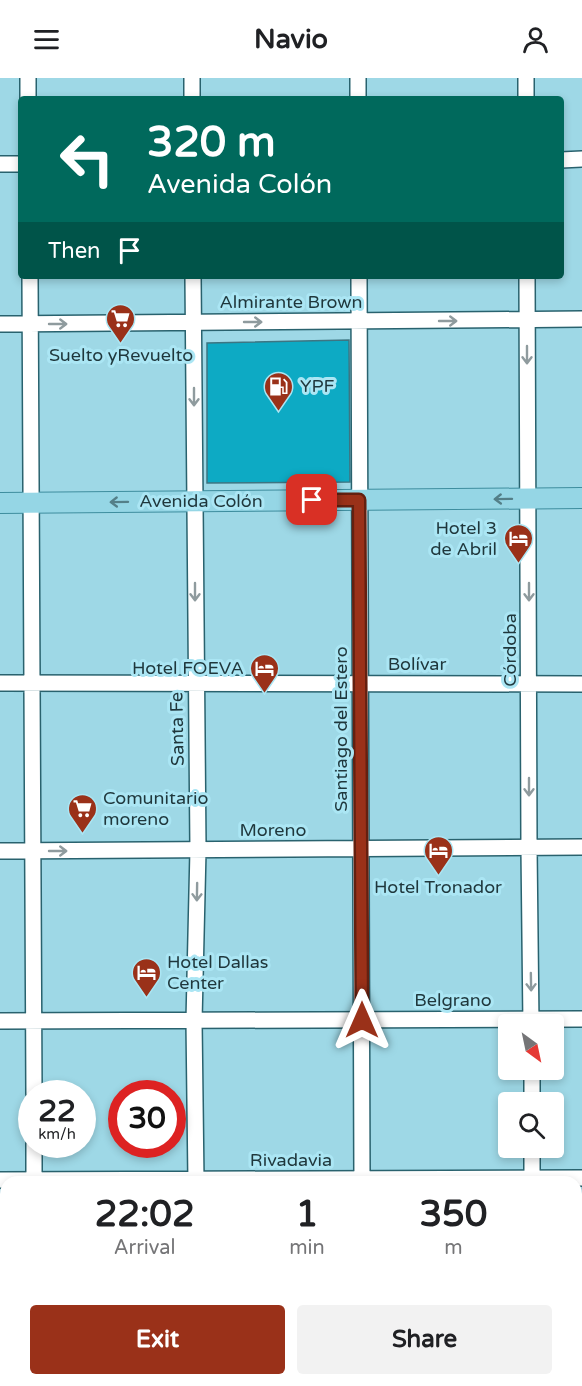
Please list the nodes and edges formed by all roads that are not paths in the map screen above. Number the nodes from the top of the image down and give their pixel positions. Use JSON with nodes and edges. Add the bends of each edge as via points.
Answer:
{"nodes":[{"id":1,"x":28,"y":78,"type":"edge"},
{"id":2,"x":192,"y":78,"type":"edge"},
{"id":3,"x":358,"y":78,"type":"edge"},
{"id":4,"x":526,"y":78,"type":"edge"},
{"id":5,"x":28,"y":96,"type":"edge"},
{"id":6,"x":192,"y":96,"type":"edge"},
{"id":7,"x":358,"y":96,"type":"edge"},
{"id":8,"x":526,"y":96,"type":"edge"},
{"id":9,"x":582,"y":159,"type":"edge"},
{"id":10,"x":564,"y":160,"type":"edge"},
{"id":11,"x":0,"y":164,"type":"edge"},
{"id":12,"x":18,"y":164,"type":"edge"},
{"id":13,"x":30,"y":279,"type":"edge"},
{"id":14,"x":193,"y":279,"type":"edge"},
{"id":15,"x":359,"y":279,"type":"edge"},
{"id":16,"x":527,"y":279,"type":"edge"},
{"id":17,"x":527,"y":320,"type":"junction"},
{"id":18,"x":582,"y":320,"type":"edge"},
{"id":19,"x":359,"y":321,"type":"junction"},
{"id":20,"x":194,"y":323,"type":"junction"},
{"id":21,"x":0,"y":324,"type":"edge"},
{"id":22,"x":30,"y":324,"type":"junction"},
{"id":23,"x":582,"y":498,"type":"edge"},
{"id":24,"x":528,"y":499,"type":"junction"},
{"id":25,"x":359,"y":500,"type":"junction"},
{"id":26,"x":195,"y":501,"type":"junction"},
{"id":27,"x":0,"y":503,"type":"edge"},
{"id":28,"x":31,"y":503,"type":"junction"},
{"id":29,"x":0,"y":683,"type":"edge"},
{"id":30,"x":33,"y":683,"type":"junction"},
{"id":31,"x":196,"y":683,"type":"junction"},
{"id":32,"x":360,"y":684,"type":"junction"},
{"id":33,"x":529,"y":684,"type":"junction"},
{"id":34,"x":582,"y":684,"type":"edge"},
{"id":35,"x":582,"y":847,"type":"edge"},
{"id":36,"x":529,"y":848,"type":"junction"},
{"id":37,"x":361,"y":849,"type":"junction"},
{"id":38,"x":198,"y":850,"type":"junction"},
{"id":39,"x":0,"y":851,"type":"edge"},
{"id":40,"x":33,"y":851,"type":"junction"},
{"id":41,"x":531,"y":1014,"type":"edge"},
{"id":42,"x":582,"y":1019,"type":"edge"},
{"id":43,"x":362,"y":1020,"type":"junction"},
{"id":44,"x":564,"y":1020,"type":"edge"},
{"id":45,"x":0,"y":1021,"type":"edge"},
{"id":46,"x":34,"y":1021,"type":"junction"},
{"id":47,"x":194,"y":1021,"type":"junction"},
{"id":48,"x":498,"y":1022,"type":"edge"},
{"id":49,"x":34,"y":1080,"type":"edge"},
{"id":50,"x":34,"y":1158,"type":"edge"},
{"id":51,"x":532,"y":1158,"type":"edge"},
{"id":52,"x":34,"y":1176,"type":"edge"},
{"id":53,"x":196,"y":1176,"type":"edge"},
{"id":54,"x":362,"y":1176,"type":"edge"},
{"id":55,"x":532,"y":1176,"type":"edge"}],
"edges":[{"from":1,"to":5,"type":"street"},
{"from":2,"to":6,"type":"street"},
{"from":3,"to":7,"type":"street"},
{"from":4,"to":8,"type":"street"},
{"from":9,"to":10,"type":"street"},
{"from":11,"to":12,"type":"street"},
{"from":13,"to":22,"type":"street"},
{"from":14,"to":20,"type":"street","name":"Santa Fe"},
{"from":15,"to":19,"type":"street","name":"Santiago del Estero"},
{"from":16,"to":17,"type":"street","name":"Córdoba"},
{"from":17,"to":18,"type":"street","name":"Almirante Brown"},
{"from":19,"to":17,"type":"street","name":"Almirante Brown","one_way":true},
{"from":17,"to":24,"type":"street","name":"Córdoba","one_way":true},
{"from":20,"to":19,"type":"street","name":"Almirante Brown","one_way":true},
{"from":19,"to":25,"type":"street","name":"Santiago del Estero"},
{"from":22,"to":20,"type":"street","name":"Almirante Brown","one_way":true},
{"from":20,"to":26,"type":"street","name":"Santa Fe","one_way":true},
{"from":21,"to":22,"type":"street","name":"Almirante Brown"},
{"from":22,"to":28,"type":"street"},
{"from":23,"to":24,"type":"main road","name":"Avenida Colón"},
{"from":24,"to":25,"type":"main road","name":"Avenida Colón","one_way":true},
{"from":24,"to":33,"type":"street","name":"Córdoba","one_way":true},
{"from":25,"to":26,"type":"main road","name":"Avenida Colón"},
{"from":25,"to":32,"type":"street","name":"Santiago del Estero"},
{"from":26,"to":28,"type":"main road","name":"Avenida Colón","one_way":true},
{"from":26,"to":31,"type":"street","name":"Santa Fe","one_way":true},
{"from":27,"to":28,"type":"main road","name":"Avenida Colón"},
{"from":28,"to":30,"type":"street"},
{"from":29,"to":30,"type":"street","name":"Bolívar"},
{"from":30,"to":31,"type":"street","name":"Bolívar"},
{"from":30,"to":40,"type":"street"},
{"from":31,"to":32,"type":"street","name":"Bolívar"},
{"from":31,"to":38,"type":"street","name":"Santa Fe"},
{"from":32,"to":33,"type":"street","name":"Bolívar"},
{"from":32,"to":37,"type":"street","name":"Santiago del Estero"},
{"from":33,"to":34,"type":"street","name":"Bolívar"},
{"from":33,"to":36,"type":"street","name":"Córdoba","one_way":true},
{"from":35,"to":36,"type":"street","name":"Moreno"},
{"from":36,"to":37,"type":"street","name":"Moreno"},
{"from":36,"to":41,"type":"street","name":"Córdoba","one_way":true},
{"from":37,"to":38,"type":"street","name":"Moreno"},
{"from":37,"to":43,"type":"street","name":"Santiago del Estero"},
{"from":40,"to":38,"type":"street","name":"Moreno","one_way":true},
{"from":38,"to":47,"type":"street","name":"Santa Fe","one_way":true},
{"from":39,"to":40,"type":"street","name":"Moreno"},
{"from":40,"to":46,"type":"street"},
{"from":42,"to":44,"type":"street","name":"Belgrano"},
{"from":43,"to":47,"type":"street","name":"Belgrano"},
{"from":43,"to":48,"type":"street","name":"Belgrano"},
{"from":43,"to":54,"type":"street","name":"Santiago del Estero"},
{"from":45,"to":46,"type":"street","name":"Belgrano"},
{"from":46,"to":47,"type":"street","name":"Belgrano"},
{"from":46,"to":49,"type":"street"},
{"from":47,"to":53,"type":"street","name":"Santa Fe"},
{"from":50,"to":52,"type":"street"},
{"from":51,"to":55,"type":"street"}]}
